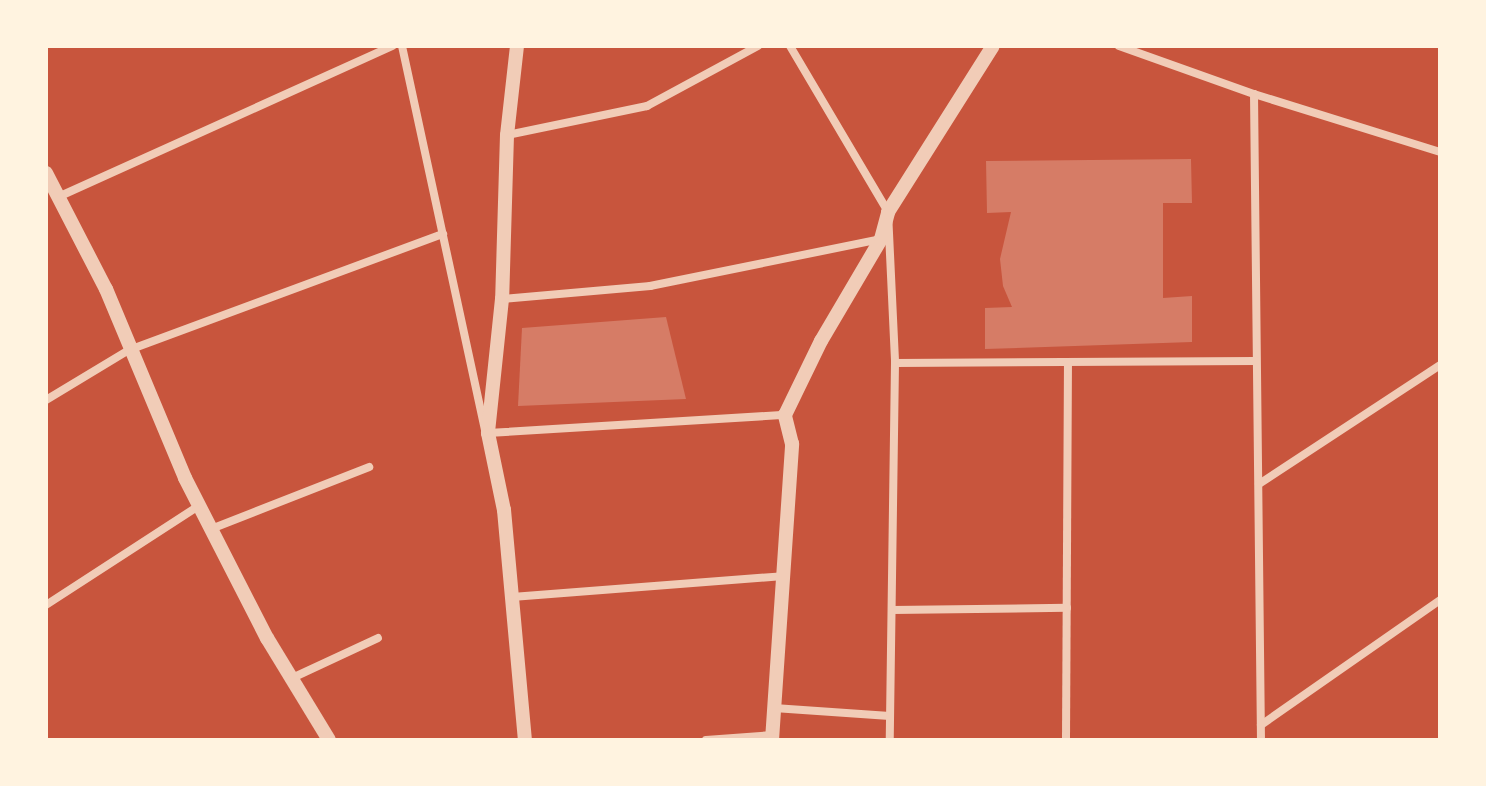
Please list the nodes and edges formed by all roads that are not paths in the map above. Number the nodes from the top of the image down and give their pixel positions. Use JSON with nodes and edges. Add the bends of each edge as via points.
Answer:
{"nodes":[{"id":1,"x":392,"y":46,"type":"edge"},
{"id":2,"x":402,"y":46,"type":"edge"},
{"id":3,"x":517,"y":46,"type":"edge"},
{"id":4,"x":758,"y":46,"type":"edge"},
{"id":5,"x":790,"y":46,"type":"edge"},
{"id":6,"x":993,"y":46,"type":"edge"},
{"id":7,"x":1119,"y":46,"type":"edge"},
{"id":8,"x":1254,"y":94,"type":"junction"},
{"id":9,"x":507,"y":135,"type":"junction"},
{"id":10,"x":1440,"y":152,"type":"edge"},
{"id":11,"x":46,"y":173,"type":"edge"},
{"id":12,"x":52,"y":193,"type":"edge"},
{"id":13,"x":888,"y":212,"type":"junction"},
{"id":14,"x":443,"y":234,"type":"junction"},
{"id":15,"x":881,"y":239,"type":"junction"},
{"id":16,"x":502,"y":299,"type":"junction"},
{"id":17,"x":129,"y":350,"type":"junction"},
{"id":18,"x":1256,"y":361,"type":"junction"},
{"id":19,"x":1068,"y":362,"type":"junction"},
{"id":20,"x":895,"y":363,"type":"junction"},
{"id":21,"x":1440,"y":365,"type":"edge"},
{"id":22,"x":46,"y":400,"type":"edge"},
{"id":23,"x":785,"y":415,"type":"junction"},
{"id":24,"x":488,"y":433,"type":"junction"},
{"id":25,"x":491,"y":456,"type":"junction"},
{"id":26,"x":369,"y":467,"type":"dead end"},
{"id":27,"x":1259,"y":484,"type":"junction"},
{"id":28,"x":201,"y":504,"type":"junction"},
{"id":29,"x":211,"y":529,"type":"junction"},
{"id":30,"x":783,"y":576,"type":"junction"},
{"id":31,"x":512,"y":597,"type":"junction"},
{"id":32,"x":1440,"y":600,"type":"edge"},
{"id":33,"x":46,"y":605,"type":"edge"},
{"id":34,"x":1067,"y":608,"type":"junction"},
{"id":35,"x":892,"y":610,"type":"junction"},
{"id":36,"x":378,"y":638,"type":"dead end"},
{"id":37,"x":290,"y":679,"type":"junction"},
{"id":38,"x":774,"y":708,"type":"junction"},
{"id":39,"x":890,"y":716,"type":"junction"},
{"id":40,"x":1261,"y":725,"type":"junction"},
{"id":41,"x":772,"y":738,"type":"edge"},
{"id":42,"x":329,"y":740,"type":"edge"},
{"id":43,"x":525,"y":740,"type":"edge"},
{"id":44,"x":706,"y":740,"type":"edge"},
{"id":45,"x":890,"y":740,"type":"edge"},
{"id":46,"x":1066,"y":740,"type":"edge"},
{"id":47,"x":1261,"y":740,"type":"edge"}],
"edges":[{"from":1,"to":12,"type":"street"},
{"from":2,"to":14,"type":"street"},
{"from":3,"to":9,"type":"street"},
{"from":4,"to":9,"type":"street","via":[[647,106]]},
{"from":5,"to":13,"type":"street"},
{"from":6,"to":13,"type":"street"},
{"from":7,"to":8,"type":"street"},
{"from":8,"to":10,"type":"street"},
{"from":8,"to":18,"type":"street"},
{"from":9,"to":16,"type":"street"},
{"from":11,"to":12,"type":"street"},
{"from":12,"to":17,"type":"street","via":[[106,289]]},
{"from":13,"to":15,"type":"street"},
{"from":13,"to":20,"type":"street"},
{"from":14,"to":17,"type":"street"},
{"from":14,"to":25,"type":"street"},
{"from":15,"to":16,"type":"street","via":[[650,286]]},
{"from":15,"to":23,"type":"street"},
{"from":16,"to":24,"type":"street"},
{"from":17,"to":22,"type":"street"},
{"from":17,"to":28,"type":"street"},
{"from":18,"to":19,"type":"street"},
{"from":18,"to":27,"type":"street"},
{"from":19,"to":20,"type":"street"},
{"from":19,"to":34,"type":"street"},
{"from":20,"to":35,"type":"street"},
{"from":21,"to":27,"type":"street"},
{"from":23,"to":24,"type":"street"},
{"from":23,"to":30,"type":"street","via":[[792,444]]},
{"from":24,"to":25,"type":"street"},
{"from":25,"to":31,"type":"street","via":[[504,510]]},
{"from":26,"to":29,"type":"street"},
{"from":27,"to":40,"type":"street"},
{"from":28,"to":29,"type":"street"},
{"from":28,"to":33,"type":"street"},
{"from":29,"to":37,"type":"street"},
{"from":30,"to":31,"type":"street"},
{"from":30,"to":38,"type":"street"},
{"from":31,"to":43,"type":"street"},
{"from":32,"to":40,"type":"street"},
{"from":34,"to":35,"type":"street"},
{"from":34,"to":46,"type":"street"},
{"from":35,"to":39,"type":"street"},
{"from":36,"to":37,"type":"street"},
{"from":37,"to":42,"type":"street"},
{"from":38,"to":39,"type":"street"},
{"from":38,"to":41,"type":"street"},
{"from":39,"to":45,"type":"street"},
{"from":40,"to":47,"type":"street"},
{"from":41,"to":44,"type":"street"}]}
